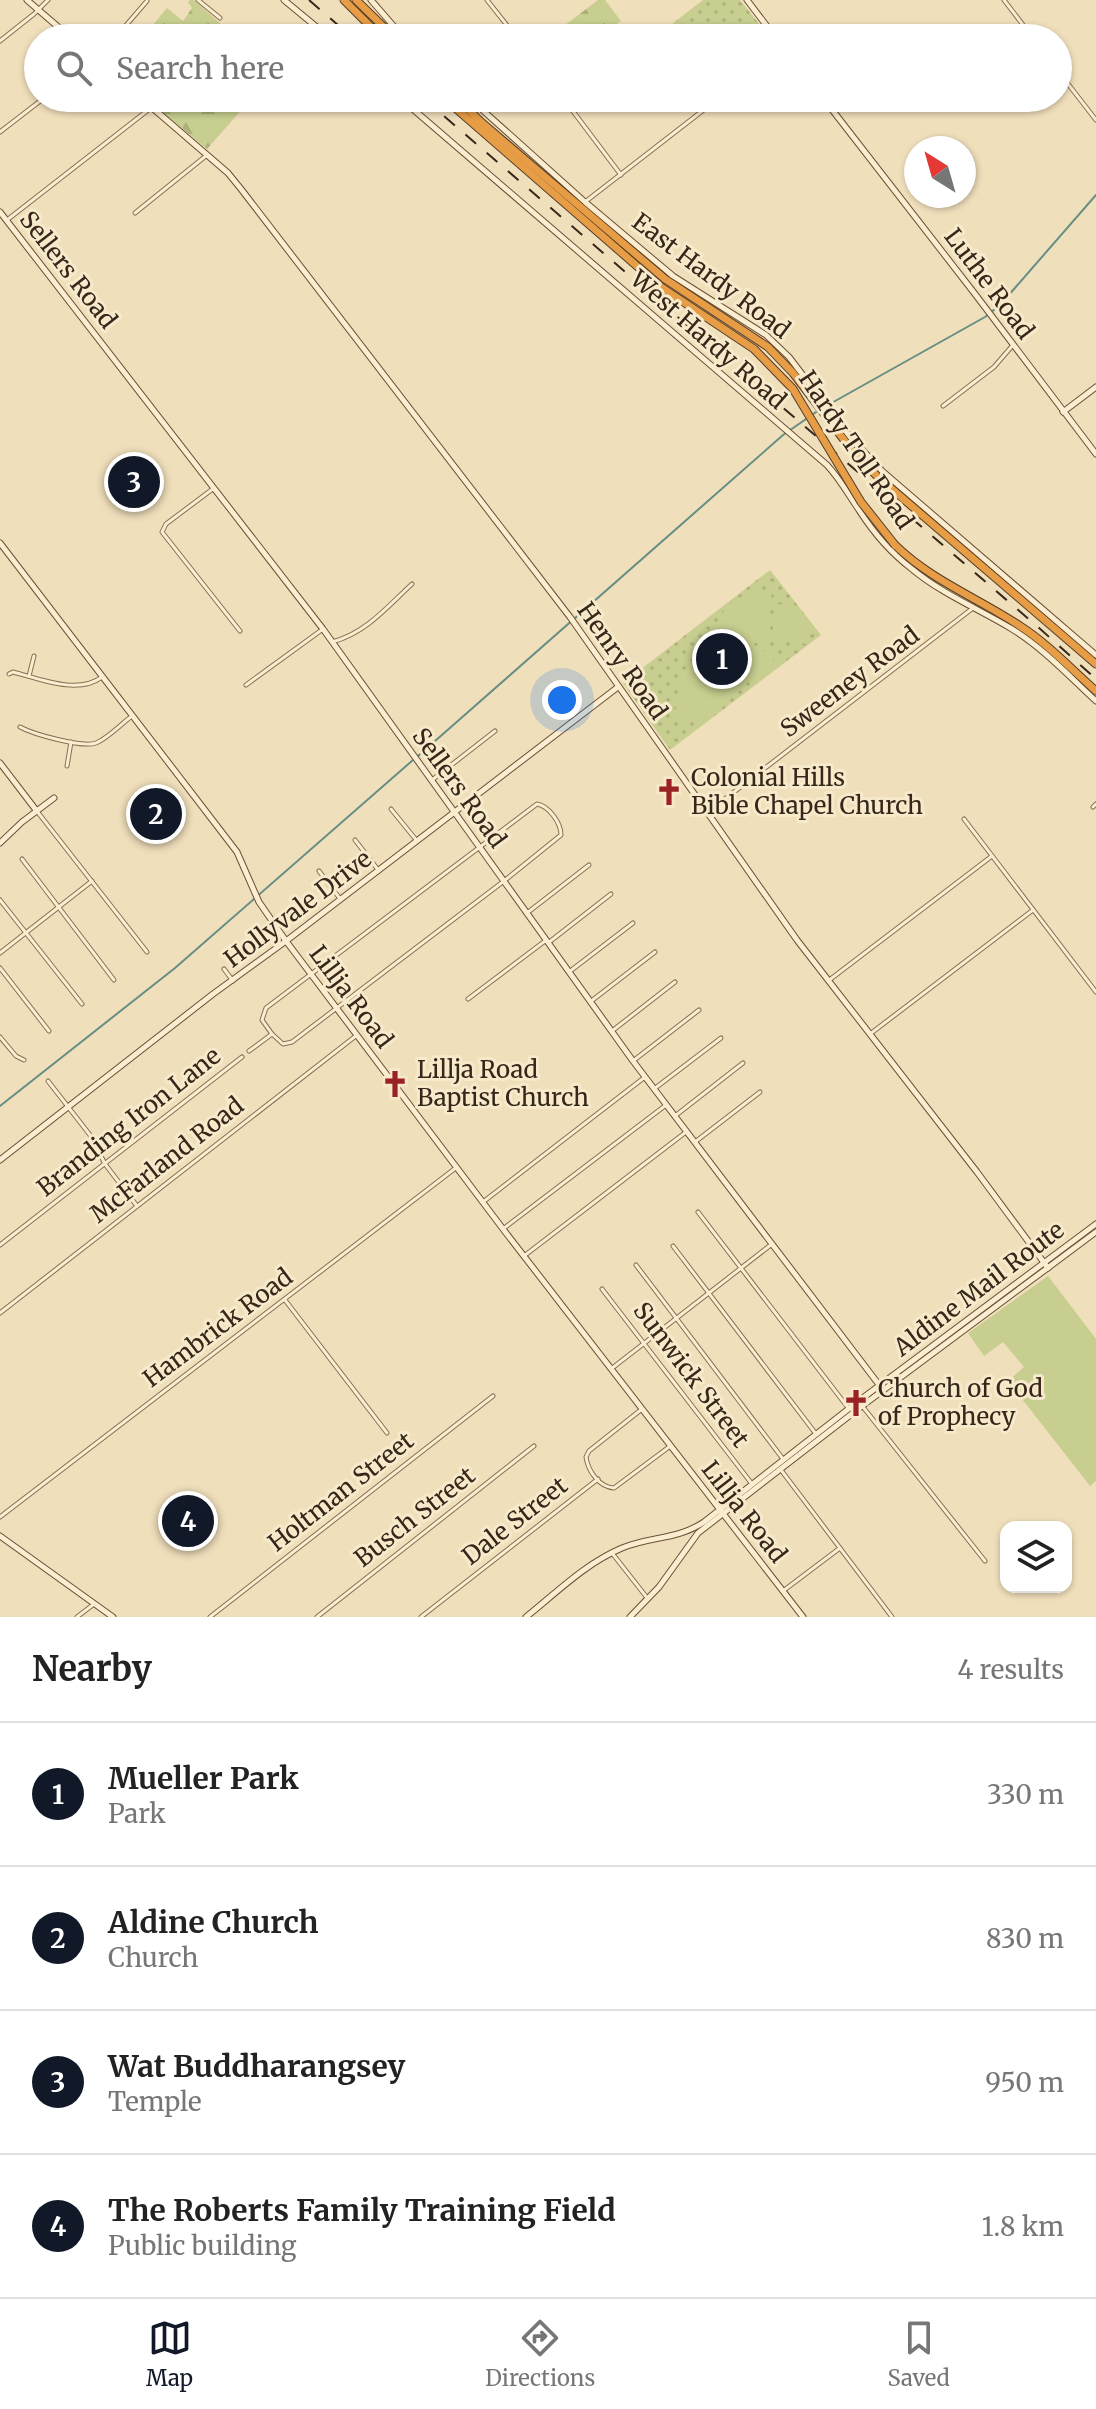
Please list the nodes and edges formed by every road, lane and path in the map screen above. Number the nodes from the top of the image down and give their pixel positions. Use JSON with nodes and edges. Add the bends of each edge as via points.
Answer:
{"nodes":[{"id":1,"x":27,"y":0,"type":"edge"},
{"id":2,"x":48,"y":0,"type":"edge"},
{"id":3,"x":198,"y":0,"type":"edge"},
{"id":4,"x":284,"y":0,"type":"edge"},
{"id":5,"x":344,"y":0,"type":"edge"},
{"id":6,"x":356,"y":0,"type":"edge"},
{"id":7,"x":371,"y":0,"type":"edge"},
{"id":8,"x":487,"y":0,"type":"edge"},
{"id":9,"x":747,"y":0,"type":"edge"},
{"id":10,"x":1004,"y":0,"type":"edge"},
{"id":11,"x":147,"y":1,"type":"edge"},
{"id":12,"x":38,"y":10,"type":"junction"},
{"id":13,"x":220,"y":18,"type":"dead end"},
{"id":14,"x":54,"y":24,"type":"edge"},
{"id":15,"x":127,"y":24,"type":"edge"},
{"id":16,"x":313,"y":24,"type":"edge"},
{"id":17,"x":368,"y":24,"type":"edge"},
{"id":18,"x":381,"y":24,"type":"edge"},
{"id":19,"x":392,"y":24,"type":"edge"},
{"id":20,"x":506,"y":24,"type":"edge"},
{"id":21,"x":765,"y":24,"type":"edge"},
{"id":22,"x":1022,"y":24,"type":"edge"},
{"id":23,"x":0,"y":41,"type":"edge"},
{"id":24,"x":1072,"y":89,"type":"edge"},
{"id":25,"x":26,"y":112,"type":"edge"},
{"id":26,"x":146,"y":112,"type":"edge"},
{"id":27,"x":158,"y":112,"type":"edge"},
{"id":28,"x":416,"y":112,"type":"edge"},
{"id":29,"x":460,"y":112,"type":"edge"},
{"id":30,"x":471,"y":112,"type":"edge"},
{"id":31,"x":485,"y":112,"type":"edge"},
{"id":32,"x":574,"y":112,"type":"edge"},
{"id":33,"x":701,"y":112,"type":"edge"},
{"id":34,"x":834,"y":112,"type":"edge"},
{"id":35,"x":1096,"y":120,"type":"edge"},
{"id":36,"x":0,"y":132,"type":"edge"},
{"id":37,"x":208,"y":155,"type":"junction"},
{"id":38,"x":621,"y":175,"type":"junction"},
{"id":39,"x":585,"y":202,"type":"junction"},
{"id":40,"x":0,"y":212,"type":"edge"},
{"id":41,"x":135,"y":213,"type":"dead end"},
{"id":42,"x":7,"y":220,"type":"junction"},
{"id":43,"x":1013,"y":345,"type":"junction"},
{"id":44,"x":1096,"y":387,"type":"edge"},
{"id":45,"x":943,"y":406,"type":"dead end"},
{"id":46,"x":1063,"y":412,"type":"junction"},
{"id":47,"x":1096,"y":454,"type":"edge"},
{"id":48,"x":214,"y":488,"type":"junction"},
{"id":49,"x":0,"y":543,"type":"edge"},
{"id":50,"x":412,"y":584,"type":"dead end"},
{"id":51,"x":973,"y":608,"type":"junction"},
{"id":52,"x":323,"y":629,"type":"junction"},
{"id":53,"x":240,"y":631,"type":"dead end"},
{"id":54,"x":332,"y":642,"type":"junction"},
{"id":55,"x":34,"y":656,"type":"dead end"},
{"id":56,"x":1095,"y":661,"type":"edge"},
{"id":57,"x":9,"y":674,"type":"dead end"},
{"id":58,"x":29,"y":676,"type":"junction"},
{"id":59,"x":102,"y":677,"type":"junction"},
{"id":60,"x":246,"y":685,"type":"dead end"},
{"id":61,"x":618,"y":687,"type":"junction"},
{"id":62,"x":1096,"y":691,"type":"edge"},
{"id":63,"x":1096,"y":701,"type":"edge"},
{"id":64,"x":132,"y":716,"type":"junction"},
{"id":65,"x":20,"y":727,"type":"dead end"},
{"id":66,"x":495,"y":731,"type":"dead end"},
{"id":67,"x":71,"y":742,"type":"junction"},
{"id":68,"x":0,"y":763,"type":"edge"},
{"id":69,"x":67,"y":766,"type":"dead end"},
{"id":70,"x":432,"y":780,"type":"junction"},
{"id":71,"x":54,"y":798,"type":"dead end"},
{"id":72,"x":391,"y":809,"type":"dead end"},
{"id":73,"x":36,"y":810,"type":"junction"},
{"id":74,"x":708,"y":812,"type":"junction"},
{"id":75,"x":455,"y":813,"type":"junction"},
{"id":76,"x":964,"y":819,"type":"dead end"},
{"id":77,"x":355,"y":840,"type":"dead end"},
{"id":78,"x":417,"y":841,"type":"junction"},
{"id":79,"x":0,"y":843,"type":"edge"},
{"id":80,"x":479,"y":847,"type":"junction"},
{"id":81,"x":992,"y":856,"type":"junction"},
{"id":82,"x":22,"y":859,"type":"dead end"},
{"id":83,"x":589,"y":865,"type":"dead end"},
{"id":84,"x":319,"y":871,"type":"dead end"},
{"id":85,"x":379,"y":871,"type":"junction"},
{"id":86,"x":92,"y":881,"type":"junction"},
{"id":87,"x":504,"y":881,"type":"junction"},
{"id":88,"x":611,"y":894,"type":"dead end"},
{"id":89,"x":0,"y":900,"type":"edge"},
{"id":90,"x":341,"y":900,"type":"junction"},
{"id":91,"x":58,"y":907,"type":"junction"},
{"id":92,"x":1033,"y":909,"type":"junction"},
{"id":93,"x":527,"y":913,"type":"junction"},
{"id":94,"x":633,"y":923,"type":"dead end"},
{"id":95,"x":26,"y":933,"type":"junction"},
{"id":96,"x":286,"y":941,"type":"junction"},
{"id":97,"x":547,"y":941,"type":"junction"},
{"id":98,"x":147,"y":952,"type":"dead end"},
{"id":99,"x":655,"y":952,"type":"dead end"},
{"id":100,"x":0,"y":953,"type":"edge"},
{"id":101,"x":0,"y":968,"type":"edge"},
{"id":102,"x":224,"y":969,"type":"dead end"},
{"id":103,"x":569,"y":972,"type":"junction"},
{"id":104,"x":312,"y":975,"type":"junction"},
{"id":105,"x":114,"y":980,"type":"dead end"},
{"id":106,"x":233,"y":981,"type":"junction"},
{"id":107,"x":828,"y":981,"type":"junction"},
{"id":108,"x":675,"y":982,"type":"dead end"},
{"id":109,"x":1096,"y":992,"type":"edge"},
{"id":110,"x":468,"y":999,"type":"dead end"},
{"id":111,"x":590,"y":1002,"type":"junction"},
{"id":112,"x":82,"y":1004,"type":"dead end"},
{"id":113,"x":337,"y":1009,"type":"junction"},
{"id":114,"x":699,"y":1010,"type":"dead end"},
{"id":115,"x":49,"y":1031,"type":"dead end"},
{"id":116,"x":612,"y":1031,"type":"junction"},
{"id":117,"x":272,"y":1034,"type":"junction"},
{"id":118,"x":870,"y":1034,"type":"junction"},
{"id":119,"x":357,"y":1035,"type":"junction"},
{"id":120,"x":0,"y":1037,"type":"edge"},
{"id":121,"x":721,"y":1038,"type":"dead end"},
{"id":122,"x":249,"y":1051,"type":"dead end"},
{"id":123,"x":242,"y":1057,"type":"dead end"},
{"id":124,"x":24,"y":1060,"type":"dead end"},
{"id":125,"x":633,"y":1061,"type":"junction"},
{"id":126,"x":743,"y":1063,"type":"dead end"},
{"id":127,"x":645,"y":1077,"type":"junction"},
{"id":128,"x":48,"y":1081,"type":"dead end"},
{"id":129,"x":654,"y":1089,"type":"junction"},
{"id":130,"x":760,"y":1092,"type":"dead end"},
{"id":131,"x":666,"y":1105,"type":"junction"},
{"id":132,"x":68,"y":1107,"type":"junction"},
{"id":133,"x":675,"y":1116,"type":"junction"},
{"id":134,"x":687,"y":1132,"type":"junction"},
{"id":135,"x":695,"y":1142,"type":"junction"},
{"id":136,"x":0,"y":1160,"type":"edge"},
{"id":137,"x":105,"y":1164,"type":"junction"},
{"id":138,"x":457,"y":1167,"type":"junction"},
{"id":139,"x":483,"y":1202,"type":"junction"},
{"id":140,"x":137,"y":1206,"type":"junction"},
{"id":141,"x":698,"y":1212,"type":"dead end"},
{"id":142,"x":1096,"y":1227,"type":"edge"},
{"id":143,"x":503,"y":1229,"type":"junction"},
{"id":144,"x":773,"y":1244,"type":"junction"},
{"id":145,"x":0,"y":1245,"type":"edge"},
{"id":146,"x":673,"y":1246,"type":"dead end"},
{"id":147,"x":524,"y":1256,"type":"junction"},
{"id":148,"x":636,"y":1265,"type":"dead end"},
{"id":149,"x":1046,"y":1265,"type":"junction"},
{"id":150,"x":741,"y":1268,"type":"junction"},
{"id":151,"x":602,"y":1289,"type":"dead end"},
{"id":152,"x":709,"y":1293,"type":"junction"},
{"id":153,"x":285,"y":1300,"type":"junction"},
{"id":154,"x":0,"y":1313,"type":"edge"},
{"id":155,"x":677,"y":1318,"type":"junction"},
{"id":156,"x":644,"y":1343,"type":"junction"},
{"id":157,"x":611,"y":1369,"type":"junction"},
{"id":158,"x":882,"y":1388,"type":"junction"},
{"id":159,"x":493,"y":1396,"type":"dead end"},
{"id":160,"x":862,"y":1406,"type":"junction"},
{"id":161,"x":642,"y":1409,"type":"junction"},
{"id":162,"x":849,"y":1409,"type":"junction"},
{"id":163,"x":387,"y":1433,"type":"dead end"},
{"id":164,"x":818,"y":1436,"type":"junction"},
{"id":165,"x":534,"y":1446,"type":"dead end"},
{"id":166,"x":670,"y":1446,"type":"junction"},
{"id":167,"x":783,"y":1459,"type":"junction"},
{"id":168,"x":780,"y":1469,"type":"junction"},
{"id":169,"x":598,"y":1479,"type":"junction"},
{"id":170,"x":752,"y":1484,"type":"junction"},
{"id":171,"x":720,"y":1512,"type":"junction"},
{"id":172,"x":0,"y":1517,"type":"edge"},
{"id":173,"x":0,"y":1536,"type":"edge"},
{"id":174,"x":840,"y":1548,"type":"junction"},
{"id":175,"x":612,"y":1553,"type":"junction"},
{"id":176,"x":985,"y":1561,"type":"dead end"},
{"id":177,"x":783,"y":1591,"type":"junction"},
{"id":178,"x":648,"y":1599,"type":"junction"},
{"id":179,"x":94,"y":1604,"type":"junction"},
{"id":180,"x":77,"y":1617,"type":"edge"},
{"id":181,"x":113,"y":1617,"type":"edge"},
{"id":182,"x":210,"y":1617,"type":"edge"},
{"id":183,"x":317,"y":1617,"type":"edge"},
{"id":184,"x":421,"y":1617,"type":"edge"},
{"id":185,"x":526,"y":1617,"type":"edge"},
{"id":186,"x":630,"y":1617,"type":"edge"},
{"id":187,"x":803,"y":1617,"type":"edge"},
{"id":188,"x":892,"y":1617,"type":"edge"}],
"edges":[{"from":1,"to":12,"type":"street"},
{"from":2,"to":12,"type":"street"},
{"from":3,"to":13,"type":"street"},
{"from":4,"to":16,"type":"street"},
{"from":5,"to":17,"type":"highway"},
{"from":6,"to":18,"type":"highway"},
{"from":7,"to":19,"type":"street"},
{"from":8,"to":20,"type":"street"},
{"from":9,"to":21,"type":"street"},
{"from":10,"to":22,"type":"street"},
{"from":11,"to":15,"type":"street"},
{"from":12,"to":14,"type":"street"},
{"from":12,"to":23,"type":"street"},
{"from":24,"to":35,"type":"street"},
{"from":25,"to":36,"type":"street"},
{"from":26,"to":42,"type":"street"},
{"from":27,"to":37,"type":"street","name":"Henry Road"},
{"from":28,"to":51,"type":"street","name":"West Hardy Road","via":[[836,475],[891,550]]},
{"from":29,"to":62,"type":"highway","name":"Hardy Toll Road","bridge":true,"via":[[661,287],[754,349],[793,389],[861,502],[915,564],[1023,628]]},
{"from":30,"to":56,"type":"highway","name":"Hardy Toll Road","via":[[656,272],[768,347],[879,478]]},
{"from":31,"to":39,"type":"street","name":"East Hardy Road"},
{"from":32,"to":38,"type":"street"},
{"from":33,"to":38,"type":"street"},
{"from":34,"to":43,"type":"street","name":"Luthe Road"},
{"from":37,"to":41,"type":"street"},
{"from":37,"to":61,"type":"street","name":"Henry Road","via":[[241,189]]},
{"from":38,"to":39,"type":"street"},
{"from":39,"to":56,"type":"street","name":"East Hardy Road","via":[[673,276],[766,335],[882,471]]},
{"from":40,"to":42,"type":"street","name":"Sellers Road"},
{"from":42,"to":48,"type":"street","name":"Sellers Road"},
{"from":43,"to":45,"type":"street","via":[[994,367]]},
{"from":43,"to":46,"type":"street","name":"Luthe Road"},
{"from":44,"to":46,"type":"street"},
{"from":46,"to":47,"type":"street","name":"Luthe Road"},
{"from":48,"to":52,"type":"street","name":"Sellers Road"},
{"from":48,"to":53,"type":"street","via":[[162,532]]},
{"from":49,"to":59,"type":"street","name":"Lillja Road"},
{"from":50,"to":54,"type":"street","via":[[379,616]]},
{"from":51,"to":63,"type":"street","name":"West Hardy Road","via":[[1036,646]]},
{"from":51,"to":74,"type":"street","name":"Sweeney Road"},
{"from":52,"to":54,"type":"street","name":"Sellers Road"},
{"from":52,"to":60,"type":"street"},
{"from":54,"to":70,"type":"street","name":"Sellers Road"},
{"from":55,"to":58,"type":"street"},
{"from":57,"to":58,"type":"street"},
{"from":58,"to":59,"type":"street","via":[[79,686]]},
{"from":59,"to":64,"type":"street","name":"Lillja Road"},
{"from":61,"to":74,"type":"street","name":"Henry Road"},
{"from":61,"to":75,"type":"street","name":"Hollyvale Drive"},
{"from":64,"to":67,"type":"street","via":[[94,744]]},
{"from":64,"to":96,"type":"street","name":"Lillja Road","via":[[240,857],[255,893]]},
{"from":65,"to":67,"type":"street"},
{"from":66,"to":70,"type":"street"},
{"from":67,"to":69,"type":"street"},
{"from":68,"to":73,"type":"street"},
{"from":70,"to":75,"type":"street","name":"Sellers Road"},
{"from":71,"to":73,"type":"street"},
{"from":72,"to":78,"type":"street"},
{"from":73,"to":79,"type":"street"},
{"from":73,"to":86,"type":"street"},
{"from":74,"to":107,"type":"street","name":"Henry Road"},
{"from":75,"to":78,"type":"street","name":"Hollyvale Drive"},
{"from":75,"to":80,"type":"street","name":"Sellers Road"},
{"from":76,"to":81,"type":"street"},
{"from":77,"to":85,"type":"street"},
{"from":78,"to":85,"type":"street","name":"Hollyvale Drive"},
{"from":80,"to":87,"type":"street","name":"Sellers Road"},
{"from":80,"to":87,"type":"street","via":[[537,804],[553,816],[561,835]]},
{"from":80,"to":104,"type":"street"},
{"from":81,"to":92,"type":"street"},
{"from":81,"to":107,"type":"street"},
{"from":82,"to":91,"type":"street"},
{"from":83,"to":93,"type":"street"},
{"from":84,"to":90,"type":"street"},
{"from":85,"to":90,"type":"street","name":"Hollyvale Drive"},
{"from":86,"to":91,"type":"street"},
{"from":86,"to":98,"type":"street"},
{"from":87,"to":93,"type":"street","name":"Sellers Road"},
{"from":87,"to":113,"type":"street"},
{"from":88,"to":97,"type":"street"},
{"from":89,"to":95,"type":"street"},
{"from":90,"to":96,"type":"street","name":"Hollyvale Drive"},
{"from":91,"to":95,"type":"street"},
{"from":91,"to":105,"type":"street"},
{"from":92,"to":109,"type":"street"},
{"from":92,"to":118,"type":"street"},
{"from":93,"to":97,"type":"street","name":"Sellers Road"},
{"from":94,"to":103,"type":"street"},
{"from":95,"to":100,"type":"street"},
{"from":95,"to":112,"type":"street"},
{"from":96,"to":104,"type":"street","name":"Lillja Road"},
{"from":96,"to":106,"type":"street","name":"Hollyvale Drive"},
{"from":97,"to":103,"type":"street","name":"Sellers Road"},
{"from":97,"to":110,"type":"street"},
{"from":99,"to":111,"type":"street"},
{"from":101,"to":115,"type":"street"},
{"from":102,"to":106,"type":"street"},
{"from":103,"to":111,"type":"street","name":"Sellers Road"},
{"from":104,"to":113,"type":"street","name":"Lillja Road"},
{"from":104,"to":117,"type":"street","via":[[266,1008],[262,1020]]},
{"from":106,"to":132,"type":"street","name":"Hollyvale Drive"},
{"from":107,"to":118,"type":"street","name":"Henry Road"},
{"from":108,"to":116,"type":"street"},
{"from":111,"to":116,"type":"street","name":"Sellers Road"},
{"from":113,"to":117,"type":"street","via":[[289,1043]]},
{"from":113,"to":119,"type":"street","name":"Lillja Road"},
{"from":114,"to":125,"type":"street"},
{"from":116,"to":125,"type":"street","name":"Sellers Road"},
{"from":117,"to":122,"type":"street","name":"Branding Iron Lane"},
{"from":118,"to":149,"type":"street","name":"Henry Road"},
{"from":119,"to":138,"type":"street","name":"Lillja Road"},
{"from":119,"to":140,"type":"street","name":"McFarland Road"},
{"from":120,"to":124,"type":"street"},
{"from":121,"to":129,"type":"street"},
{"from":123,"to":137,"type":"street","name":"Branding Iron Lane"},
{"from":125,"to":127,"type":"street","name":"Sellers Road"},
{"from":126,"to":133,"type":"street"},
{"from":127,"to":129,"type":"street","name":"Sellers Road"},
{"from":127,"to":139,"type":"street"},
{"from":128,"to":132,"type":"street"},
{"from":129,"to":131,"type":"street","name":"Sellers Road"},
{"from":130,"to":135,"type":"street"},
{"from":131,"to":133,"type":"street","name":"Sellers Road"},
{"from":131,"to":143,"type":"street"},
{"from":132,"to":136,"type":"street","name":"Hollyvale Drive"},
{"from":132,"to":137,"type":"street"},
{"from":133,"to":134,"type":"street","name":"Sellers Road"},
{"from":134,"to":135,"type":"street","name":"Sellers Road"},
{"from":134,"to":147,"type":"street"},
{"from":135,"to":144,"type":"street","name":"Sellers Road"},
{"from":137,"to":140,"type":"street"},
{"from":137,"to":145,"type":"street","name":"Branding Iron Lane"},
{"from":138,"to":139,"type":"street","name":"Lillja Road"},
{"from":138,"to":153,"type":"street","name":"Hambrick Road"},
{"from":139,"to":143,"type":"street","name":"Lillja Road"},
{"from":140,"to":154,"type":"street","name":"McFarland Road"},
{"from":141,"to":150,"type":"street"},
{"from":142,"to":149,"type":"street","name":"Aldine Mail Route"},
{"from":143,"to":147,"type":"street","name":"Lillja Road"},
{"from":144,"to":150,"type":"street"},
{"from":144,"to":158,"type":"street","name":"Sellers Road"},
{"from":146,"to":152,"type":"street"},
{"from":147,"to":157,"type":"street","name":"Lillja Road"},
{"from":148,"to":155,"type":"street"},
{"from":149,"to":158,"type":"street","name":"Aldine Mail Route"},
{"from":150,"to":152,"type":"street"},
{"from":150,"to":162,"type":"street"},
{"from":151,"to":156,"type":"street","name":"Sunwick Street"},
{"from":152,"to":155,"type":"street"},
{"from":152,"to":164,"type":"street"},
{"from":153,"to":163,"type":"street"},
{"from":153,"to":172,"type":"street","name":"Hambrick Road"},
{"from":155,"to":156,"type":"street"},
{"from":155,"to":167,"type":"street"},
{"from":156,"to":157,"type":"street"},
{"from":156,"to":170,"type":"street","name":"Sunwick Street"},
{"from":157,"to":161,"type":"street","name":"Lillja Road"},
{"from":158,"to":160,"type":"street","name":"Aldine Mail Route"},
{"from":158,"to":162,"type":"street","name":"Aldine Mail Route"},
{"from":159,"to":182,"type":"street","name":"Holtman Street"},
{"from":160,"to":164,"type":"street","name":"Aldine Mail Route"},
{"from":160,"to":176,"type":"street"},
{"from":161,"to":166,"type":"street","name":"Lillja Road"},
{"from":161,"to":169,"type":"street","via":[[589,1451],[587,1464]]},
{"from":162,"to":164,"type":"street","name":"Aldine Mail Route"},
{"from":164,"to":167,"type":"street","name":"Aldine Mail Route"},
{"from":164,"to":168,"type":"street","name":"Aldine Mail Route"},
{"from":165,"to":183,"type":"street","name":"Busch Street"},
{"from":166,"to":169,"type":"street","name":"Dale Street","via":[[614,1488]]},
{"from":166,"to":171,"type":"street","name":"Lillja Road"},
{"from":167,"to":170,"type":"street","name":"Aldine Mail Route"},
{"from":168,"to":171,"type":"street","name":"Aldine Mail Route"},
{"from":168,"to":174,"type":"street"},
{"from":169,"to":184,"type":"street","name":"Dale Street"},
{"from":170,"to":171,"type":"street","name":"Aldine Mail Route"},
{"from":171,"to":175,"type":"street","name":"Aldine Mail Route","via":[[687,1532]]},
{"from":171,"to":177,"type":"street","name":"Lillja Road"},
{"from":171,"to":178,"type":"street","name":"Aldine Mail Route"},
{"from":173,"to":179,"type":"street"},
{"from":174,"to":177,"type":"street"},
{"from":174,"to":188,"type":"street"},
{"from":175,"to":178,"type":"street"},
{"from":175,"to":185,"type":"street","name":"Aldine Mail Route"},
{"from":177,"to":187,"type":"street","name":"Lillja Road"},
{"from":178,"to":186,"type":"street","name":"Aldine Mail Route"},
{"from":179,"to":180,"type":"street"},
{"from":179,"to":181,"type":"street"}]}
